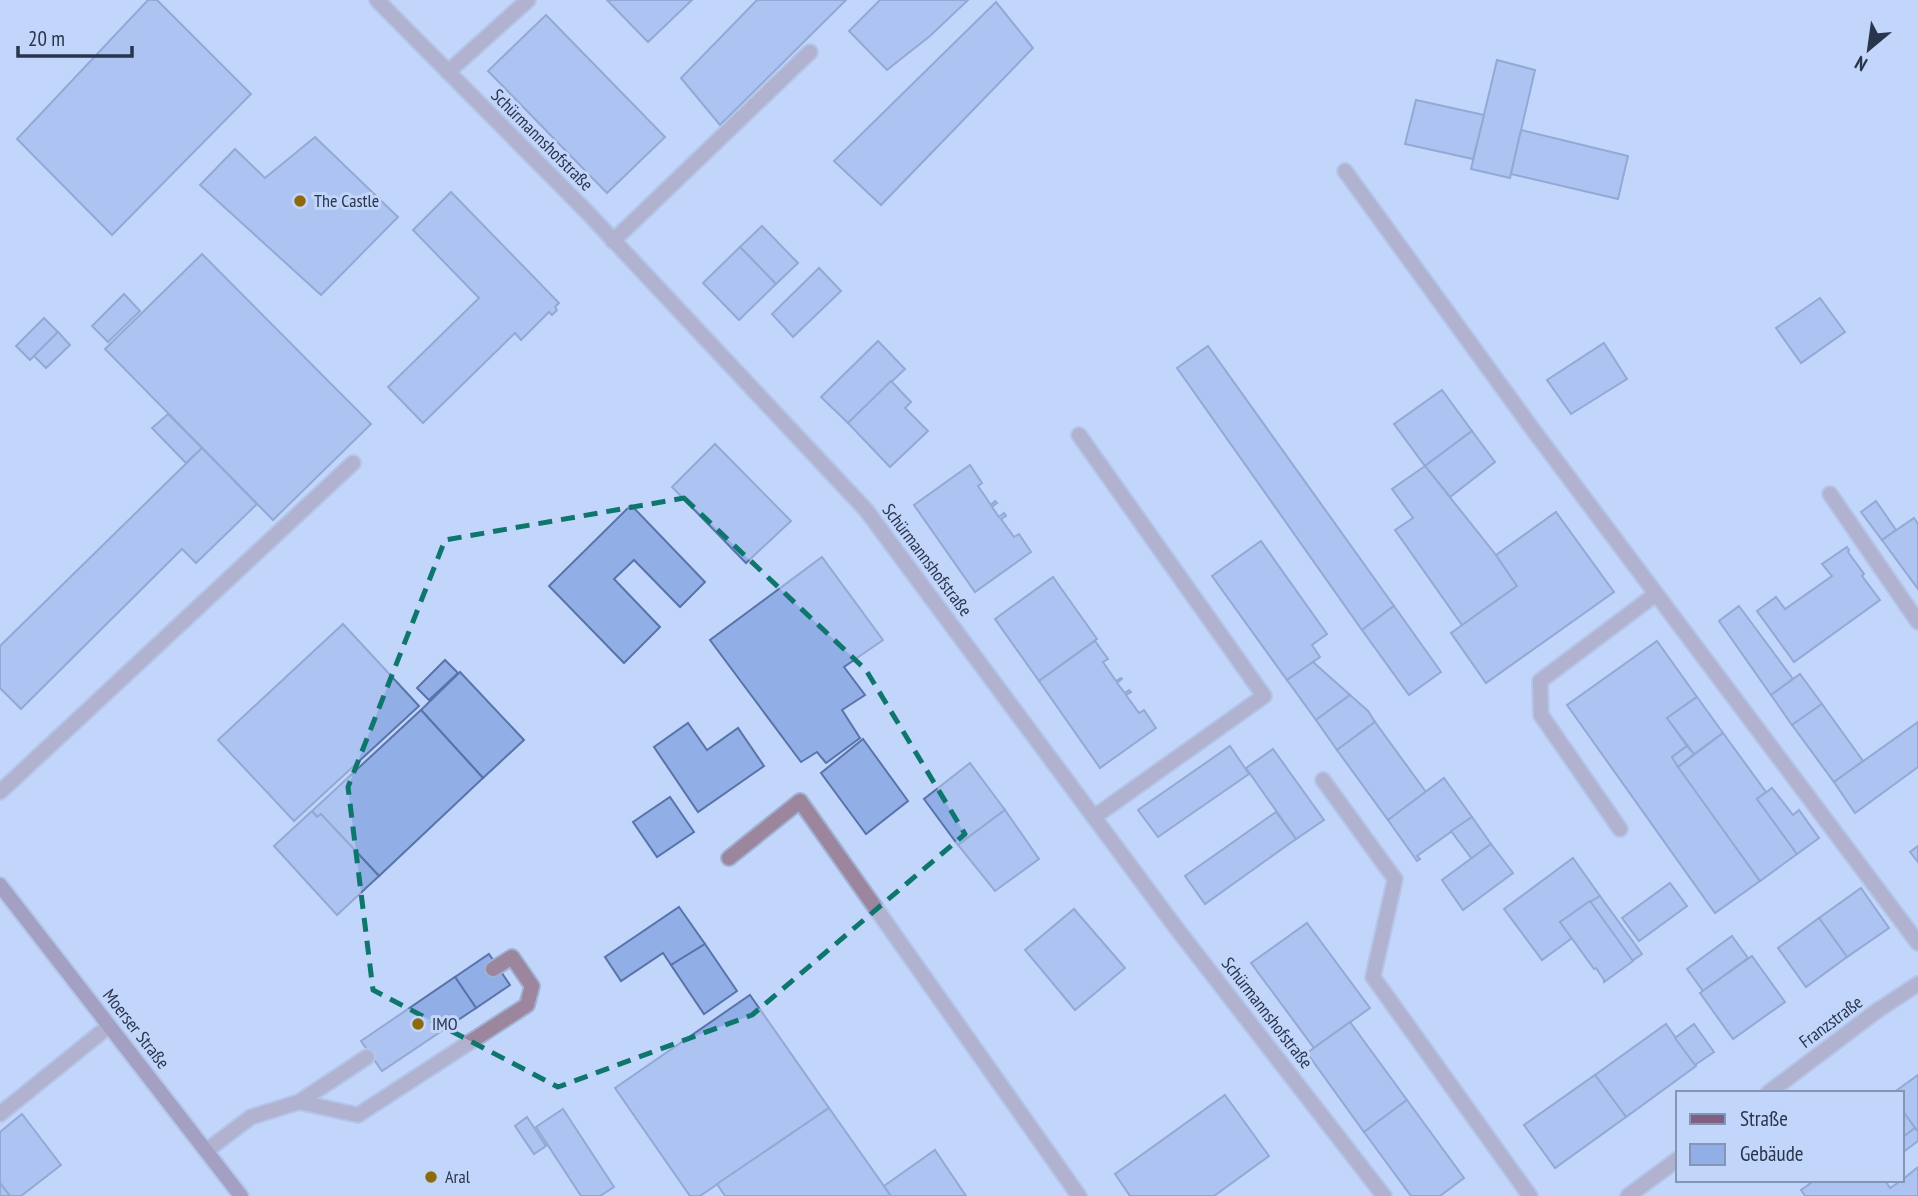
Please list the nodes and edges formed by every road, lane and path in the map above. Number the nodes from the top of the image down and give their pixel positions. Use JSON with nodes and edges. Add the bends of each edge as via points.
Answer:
{"nodes":[{"id":1,"x":377,"y":0,"type":"edge"},
{"id":2,"x":528,"y":0,"type":"edge"},
{"id":3,"x":810,"y":52,"type":"dead end"},
{"id":4,"x":447,"y":72,"type":"junction"},
{"id":5,"x":1345,"y":171,"type":"dead end"},
{"id":6,"x":613,"y":241,"type":"junction"},
{"id":7,"x":1079,"y":435,"type":"dead end"},
{"id":8,"x":353,"y":463,"type":"dead end"},
{"id":9,"x":1830,"y":494,"type":"dead end"},
{"id":10,"x":1656,"y":594,"type":"junction"},
{"id":11,"x":1918,"y":622,"type":"edge"},
{"id":12,"x":1323,"y":780,"type":"dead end"},
{"id":13,"x":0,"y":792,"type":"edge"},
{"id":14,"x":1094,"y":817,"type":"junction"},
{"id":15,"x":1620,"y":829,"type":"dead end"},
{"id":16,"x":729,"y":858,"type":"dead end"},
{"id":17,"x":0,"y":885,"type":"edge"},
{"id":18,"x":1918,"y":943,"type":"edge"},
{"id":19,"x":493,"y":969,"type":"dead end"},
{"id":20,"x":1918,"y":984,"type":"edge"},
{"id":21,"x":109,"y":1026,"type":"junction"},
{"id":22,"x":367,"y":1057,"type":"dead end"},
{"id":23,"x":1771,"y":1091,"type":"edge"},
{"id":24,"x":299,"y":1102,"type":"junction"},
{"id":25,"x":0,"y":1114,"type":"edge"},
{"id":26,"x":206,"y":1151,"type":"junction"},
{"id":27,"x":1676,"y":1161,"type":"edge"},
{"id":28,"x":241,"y":1196,"type":"edge"},
{"id":29,"x":1079,"y":1196,"type":"edge"},
{"id":30,"x":1384,"y":1196,"type":"edge"},
{"id":31,"x":1530,"y":1196,"type":"edge"},
{"id":32,"x":1629,"y":1196,"type":"edge"}],
"edges":[{"from":1,"to":4,"type":"street","name":"Schürmannshofstraße"},
{"from":2,"to":4,"type":"street"},
{"from":3,"to":6,"type":"street"},
{"from":4,"to":6,"type":"street","name":"Schürmannshofstraße"},
{"from":5,"to":10,"type":"street"},
{"from":6,"to":14,"type":"street","name":"Schürmannshofstraße","via":[[866,510]]},
{"from":7,"to":14,"type":"street","via":[[1264,696]]},
{"from":8,"to":13,"type":"street"},
{"from":9,"to":11,"type":"street"},
{"from":10,"to":15,"type":"street","via":[[1540,681],[1541,715]]},
{"from":10,"to":18,"type":"street"},
{"from":12,"to":31,"type":"street","via":[[1395,879],[1373,977]]},
{"from":14,"to":30,"type":"street","name":"Schürmannshofstraße"},
{"from":16,"to":29,"type":"street","via":[[800,802]]},
{"from":17,"to":21,"type":"street","name":"Moerser Straße"},
{"from":19,"to":24,"type":"street","via":[[512,957],[532,986],[527,1005],[358,1115]]},
{"from":20,"to":23,"type":"street","name":"Franzstraße"},
{"from":21,"to":25,"type":"street"},
{"from":21,"to":26,"type":"street","name":"Moerser Straße"},
{"from":22,"to":24,"type":"street"},
{"from":24,"to":26,"type":"street","via":[[251,1117]]},
{"from":26,"to":28,"type":"street","name":"Moerser Straße"},
{"from":27,"to":32,"type":"street"}]}
